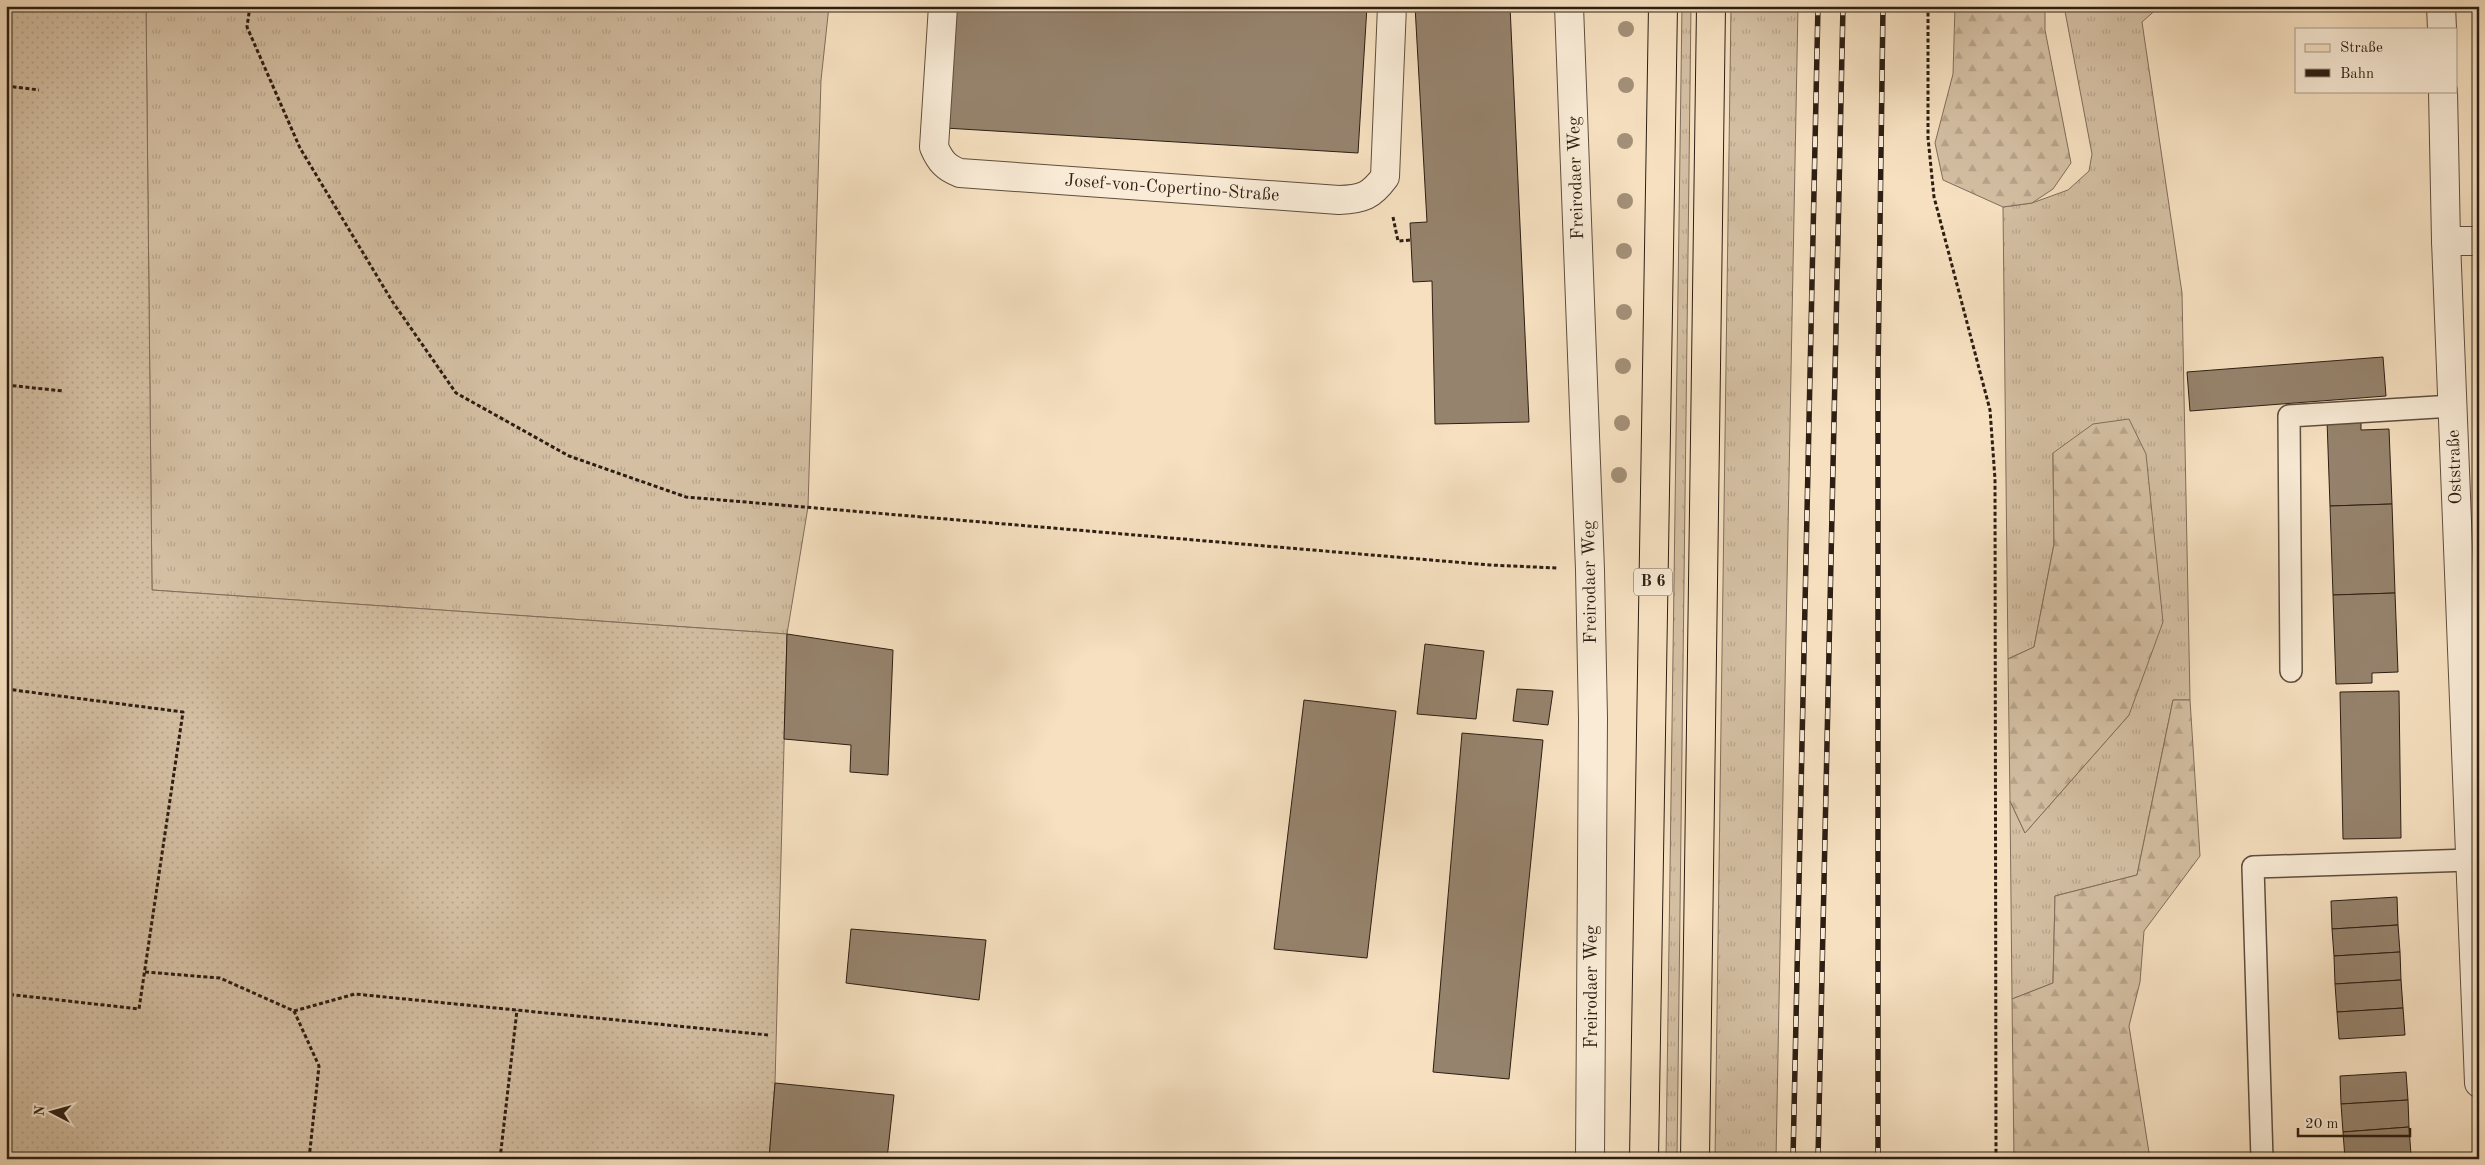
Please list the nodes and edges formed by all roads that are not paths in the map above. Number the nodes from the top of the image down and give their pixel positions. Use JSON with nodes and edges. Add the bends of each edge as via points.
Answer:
{"nodes":[{"id":1,"x":944,"y":6,"type":"edge"},
{"id":2,"x":1392,"y":6,"type":"edge"},
{"id":3,"x":1569,"y":6,"type":"edge"},
{"id":4,"x":1662,"y":6,"type":"edge"},
{"id":5,"x":1711,"y":6,"type":"edge"},
{"id":6,"x":2441,"y":6,"type":"edge"},
{"id":7,"x":2442,"y":28,"type":"edge"},
{"id":8,"x":2443,"y":92,"type":"edge"},
{"id":9,"x":2446,"y":241,"type":"junction"},
{"id":10,"x":2479,"y":241,"type":"edge"},
{"id":11,"x":2453,"y":406,"type":"junction"},
{"id":12,"x":2291,"y":671,"type":"dead end"},
{"id":13,"x":2473,"y":766,"type":"edge"},
{"id":14,"x":2470,"y":860,"type":"junction"},
{"id":15,"x":2479,"y":1083,"type":"edge"},
{"id":16,"x":1590,"y":1159,"type":"edge"},
{"id":17,"x":1644,"y":1159,"type":"edge"},
{"id":18,"x":1695,"y":1159,"type":"edge"},
{"id":19,"x":2262,"y":1159,"type":"edge"}],
"edges":[{"from":1,"to":2,"type":"street","name":"Josef-von-Copertino-Straße","via":[[934,148],[950,170],[1339,200],[1358,200],[1374,192],[1385,177]]},
{"from":3,"to":16,"type":"street","name":"Freirodaer Weg","via":[[1593,718]]},
{"from":4,"to":17,"type":"main road","number":"B 6"},
{"from":5,"to":18,"type":"main road"},
{"from":6,"to":7,"type":"street"},
{"from":8,"to":9,"type":"street","name":"Oststraße"},
{"from":9,"to":10,"type":"street"},
{"from":9,"to":11,"type":"street","name":"Oststraße"},
{"from":11,"to":12,"type":"lane","via":[[2289,416]]},
{"from":11,"to":13,"type":"street","name":"Oststraße"},
{"from":13,"to":14,"type":"street","name":"Oststraße"},
{"from":14,"to":15,"type":"street","name":"Oststraße"},
{"from":14,"to":19,"type":"lane","via":[[2253,867]]}]}
